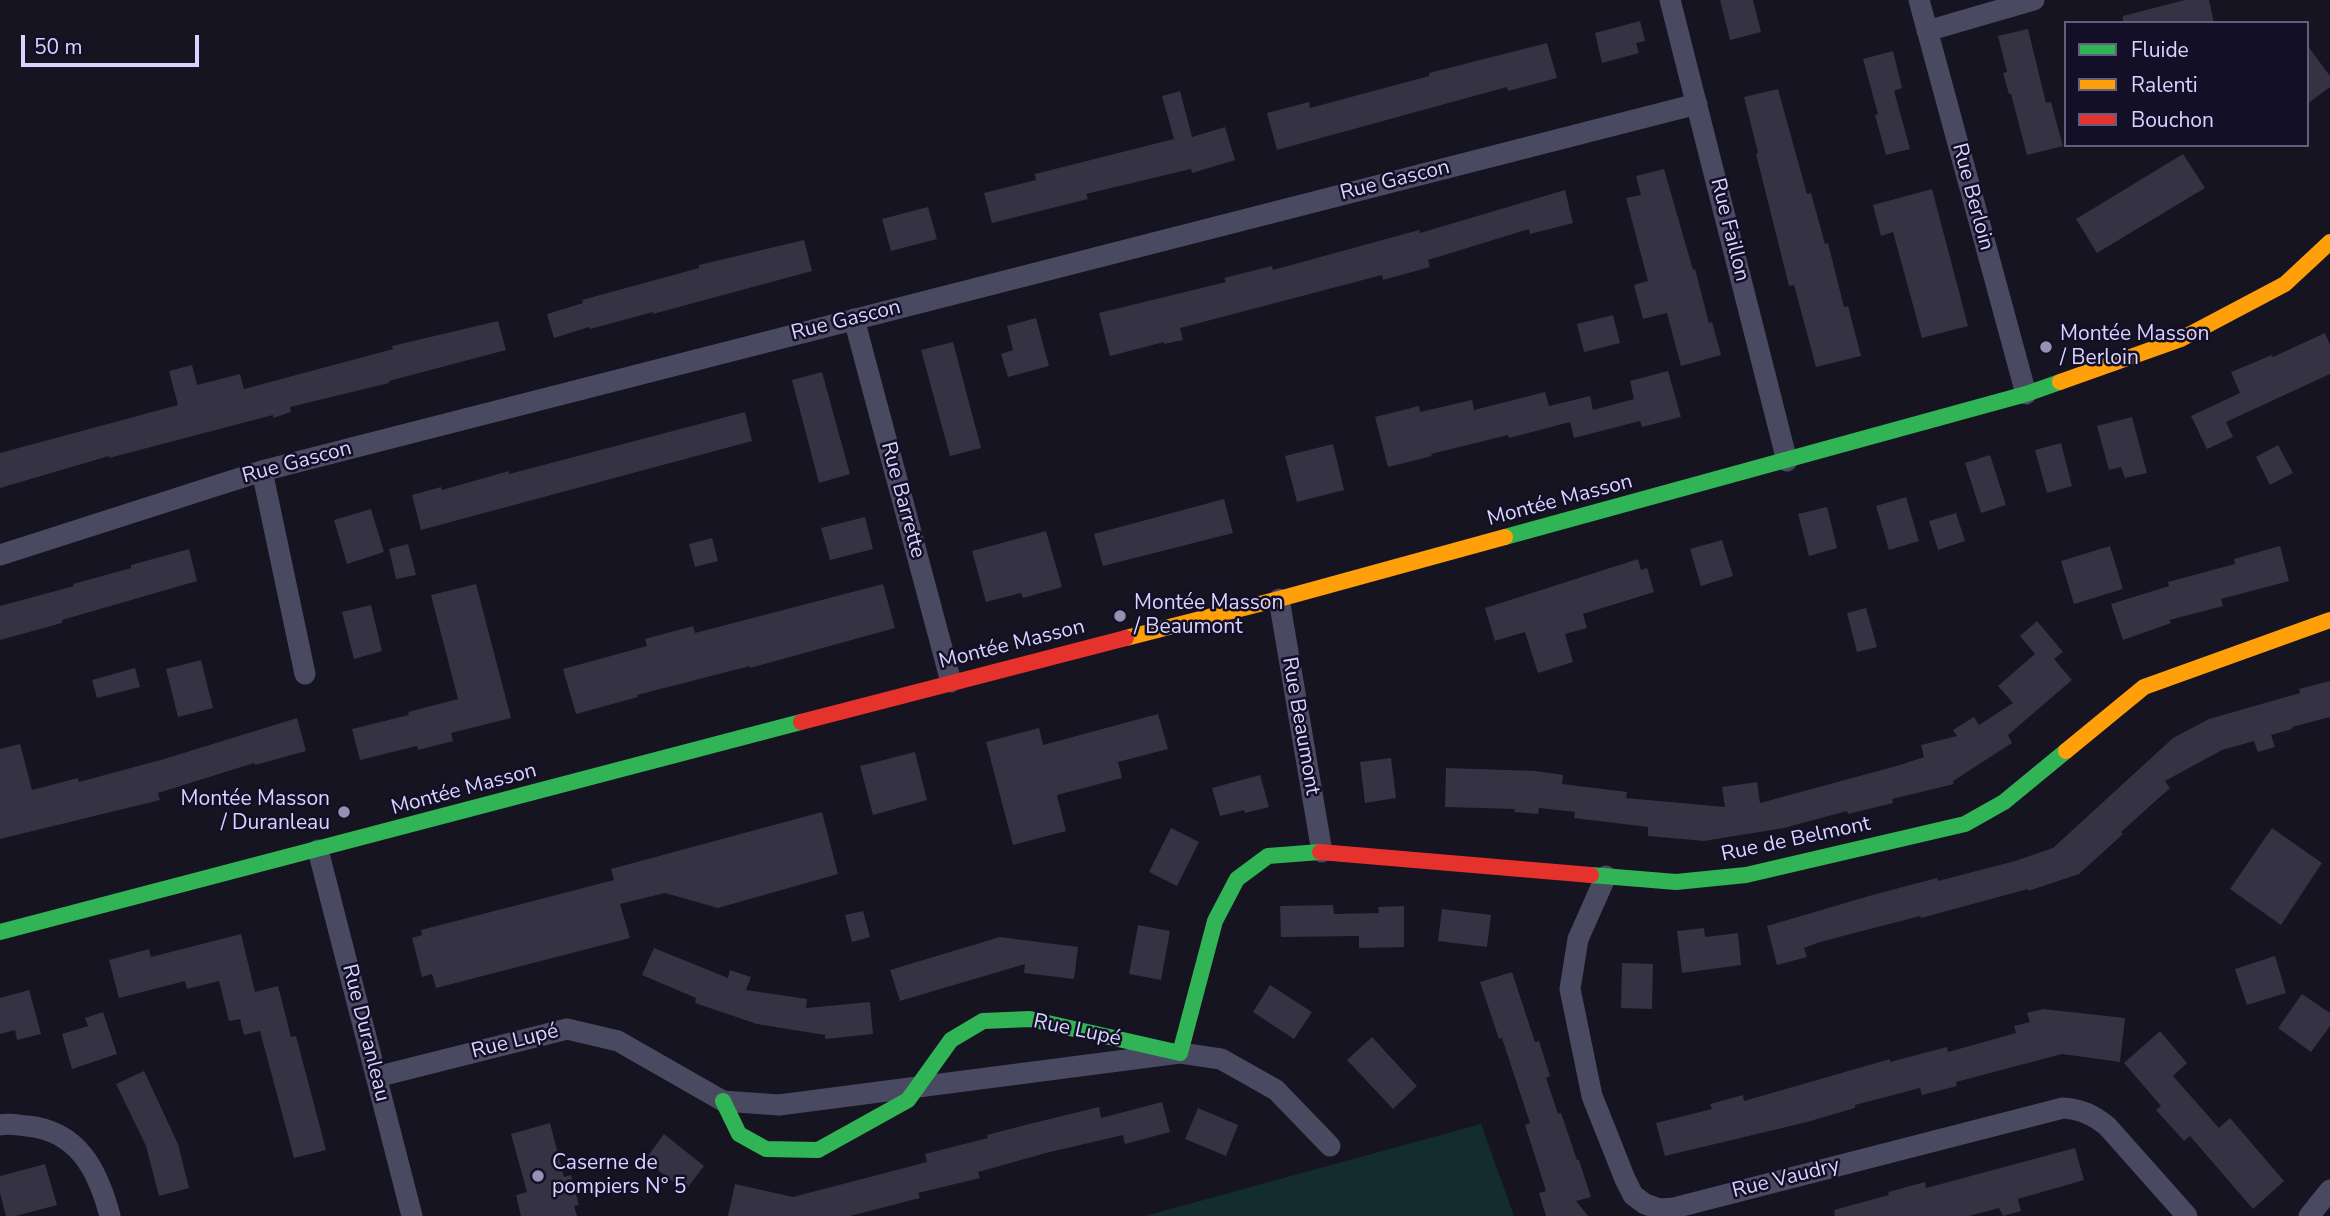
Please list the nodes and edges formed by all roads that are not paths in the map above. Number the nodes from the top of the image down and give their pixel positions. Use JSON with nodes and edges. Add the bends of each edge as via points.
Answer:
{"nodes":[{"id":1,"x":1670,"y":0,"type":"edge"},
{"id":2,"x":1919,"y":0,"type":"edge"},
{"id":3,"x":2034,"y":0,"type":"edge"},
{"id":4,"x":1927,"y":31,"type":"junction"},
{"id":5,"x":1697,"y":104,"type":"junction"},
{"id":6,"x":2330,"y":242,"type":"edge"},
{"id":7,"x":853,"y":319,"type":"junction"},
{"id":8,"x":2026,"y":394,"type":"junction"},
{"id":9,"x":1787,"y":461,"type":"junction"},
{"id":10,"x":262,"y":471,"type":"junction"},
{"id":11,"x":0,"y":555,"type":"edge"},
{"id":12,"x":1279,"y":599,"type":"junction"},
{"id":13,"x":2330,"y":620,"type":"edge"},
{"id":14,"x":305,"y":674,"type":"dead end"},
{"id":15,"x":951,"y":681,"type":"junction"},
{"id":16,"x":318,"y":850,"type":"junction"},
{"id":17,"x":1322,"y":852,"type":"junction"},
{"id":18,"x":1606,"y":876,"type":"junction"},
{"id":19,"x":0,"y":932,"type":"edge"},
{"id":20,"x":1180,"y":1053,"type":"junction"},
{"id":21,"x":376,"y":1077,"type":"junction"},
{"id":22,"x":919,"y":1086,"type":"junction"},
{"id":23,"x":723,"y":1101,"type":"junction"},
{"id":24,"x":0,"y":1125,"type":"edge"},
{"id":25,"x":1331,"y":1146,"type":"dead end"},
{"id":26,"x":2330,"y":1190,"type":"edge"},
{"id":27,"x":110,"y":1216,"type":"edge"},
{"id":28,"x":412,"y":1216,"type":"edge"},
{"id":29,"x":2187,"y":1216,"type":"edge"},
{"id":30,"x":2309,"y":1216,"type":"edge"}],
"edges":[{"from":1,"to":5,"type":"street","name":"Rue Faillon"},
{"from":2,"to":4,"type":"street","name":"Rue Berloin"},
{"from":3,"to":4,"type":"street"},
{"from":4,"to":8,"type":"street","name":"Rue Berloin"},
{"from":5,"to":7,"type":"street","name":"Rue Gascon"},
{"from":5,"to":9,"type":"street","name":"Rue Faillon"},
{"from":6,"to":8,"type":"main road","name":"Montée Masson","via":[[2285,284],[2181,339]]},
{"from":7,"to":10,"type":"street","name":"Rue Gascon"},
{"from":7,"to":15,"type":"street","name":"Rue Barrette"},
{"from":8,"to":9,"type":"main road","name":"Montée Masson"},
{"from":9,"to":12,"type":"main road","name":"Montée Masson"},
{"from":10,"to":11,"type":"street","name":"Rue Gascon"},
{"from":10,"to":14,"type":"street"},
{"from":12,"to":15,"type":"main road","name":"Montée Masson"},
{"from":12,"to":17,"type":"street","name":"Rue Beaumont"},
{"from":13,"to":18,"type":"main road","name":"Rue de Belmont","via":[[2144,687],[2004,802],[1965,824],[1746,875],[1676,882]]},
{"from":15,"to":16,"type":"main road","name":"Montée Masson"},
{"from":16,"to":19,"type":"main road","name":"Montée Masson"},
{"from":16,"to":21,"type":"street","name":"Rue Duranleau"},
{"from":17,"to":18,"type":"main road","name":"Rue de Belmont"},
{"from":17,"to":20,"type":"main road","name":"Rue de Belmont","via":[[1268,856],[1237,879],[1215,921]]},
{"from":18,"to":29,"type":"street","name":"Rue Vaudry","via":[[1578,939],[1570,989],[1592,1096],[1625,1179],[1633,1195],[1645,1204],[1674,1208],[2063,1108],[2079,1109],[2107,1126]]},
{"from":20,"to":22,"type":"street","name":"Rue Lupé"},
{"from":20,"to":22,"type":"main road","name":"Rue Lupé","via":[[1030,1019],[983,1021],[951,1040]]},
{"from":20,"to":25,"type":"street","name":"Rue Lupé","via":[[1222,1059],[1276,1090]]},
{"from":21,"to":23,"type":"street","name":"Rue Lupé","via":[[567,1029],[618,1041]]},
{"from":21,"to":28,"type":"street","name":"Rue Duranleau"},
{"from":22,"to":23,"type":"street","name":"Rue Lupé","via":[[779,1105]]},
{"from":22,"to":23,"type":"main road","name":"Rue Lupé","via":[[908,1100],[818,1150],[766,1149],[740,1134]]},
{"from":24,"to":27,"type":"street","via":[[46,1128],[76,1145],[102,1186]]},
{"from":26,"to":30,"type":"street"}]}
